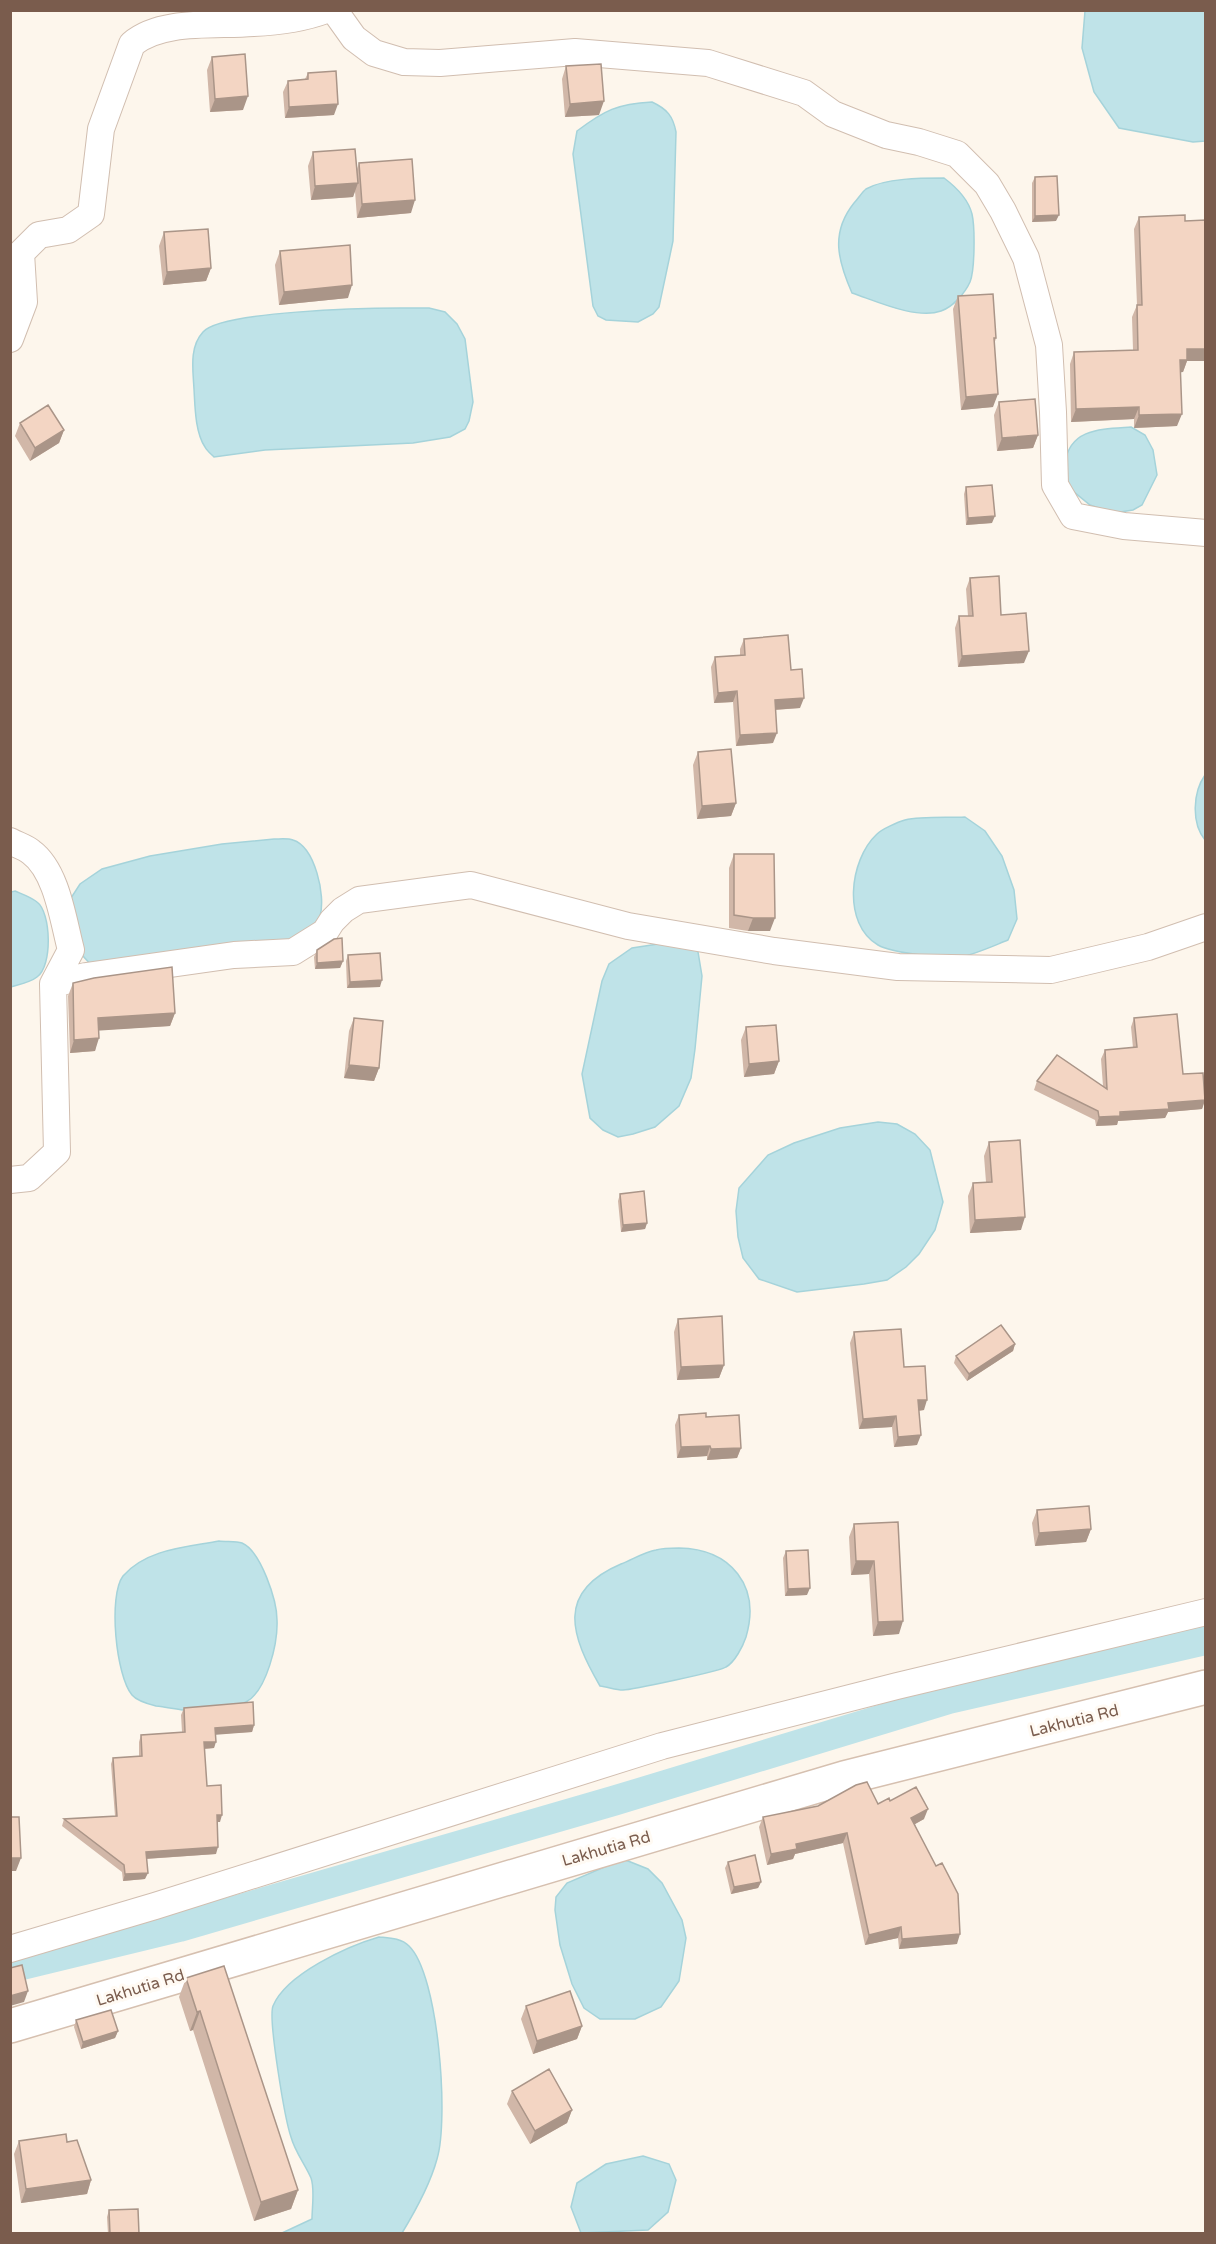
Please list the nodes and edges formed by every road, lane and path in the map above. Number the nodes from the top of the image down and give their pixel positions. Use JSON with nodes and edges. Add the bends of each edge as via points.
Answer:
{"nodes":[{"id":1,"x":326,"y":10,"type":"edge"},
{"id":2,"x":334,"y":10,"type":"edge"},
{"id":3,"x":10,"y":339,"type":"edge"},
{"id":4,"x":1206,"y":533,"type":"edge"},
{"id":5,"x":10,"y":841,"type":"edge"},
{"id":6,"x":1206,"y":927,"type":"edge"},
{"id":7,"x":53,"y":984,"type":"junction"},
{"id":8,"x":10,"y":1180,"type":"edge"},
{"id":9,"x":1206,"y":1612,"type":"edge"},
{"id":10,"x":1206,"y":1687,"type":"edge"},
{"id":11,"x":10,"y":1949,"type":"edge"},
{"id":12,"x":10,"y":2026,"type":"edge"}],
"edges":[{"from":1,"to":3,"type":"street","via":[[308,17],[255,23],[171,27],[141,36],[132,44],[101,129],[91,214],[68,230],[39,235],[21,253],[24,302]]},
{"from":2,"to":4,"type":"street","via":[[354,38],[374,53],[404,62],[440,63],[575,52],[708,63],[804,93],[832,114],[886,135],[957,154],[987,184],[1026,258],[1049,345],[1055,485],[1073,516],[1124,526]]},
{"from":5,"to":7,"type":"street","via":[[31,852],[50,874],[57,895],[71,950]]},
{"from":6,"to":7,"type":"street","via":[[1148,947],[1051,970],[898,967],[627,926],[471,885],[359,900],[343,910],[326,932],[293,952],[234,956]]},
{"from":7,"to":8,"type":"street","via":[[57,1152],[29,1178]]},
{"from":9,"to":11,"type":"street","via":[[662,1746]]},
{"from":10,"to":12,"type":"street","name":"Lakhutia Rd","via":[[844,1778]]}]}
